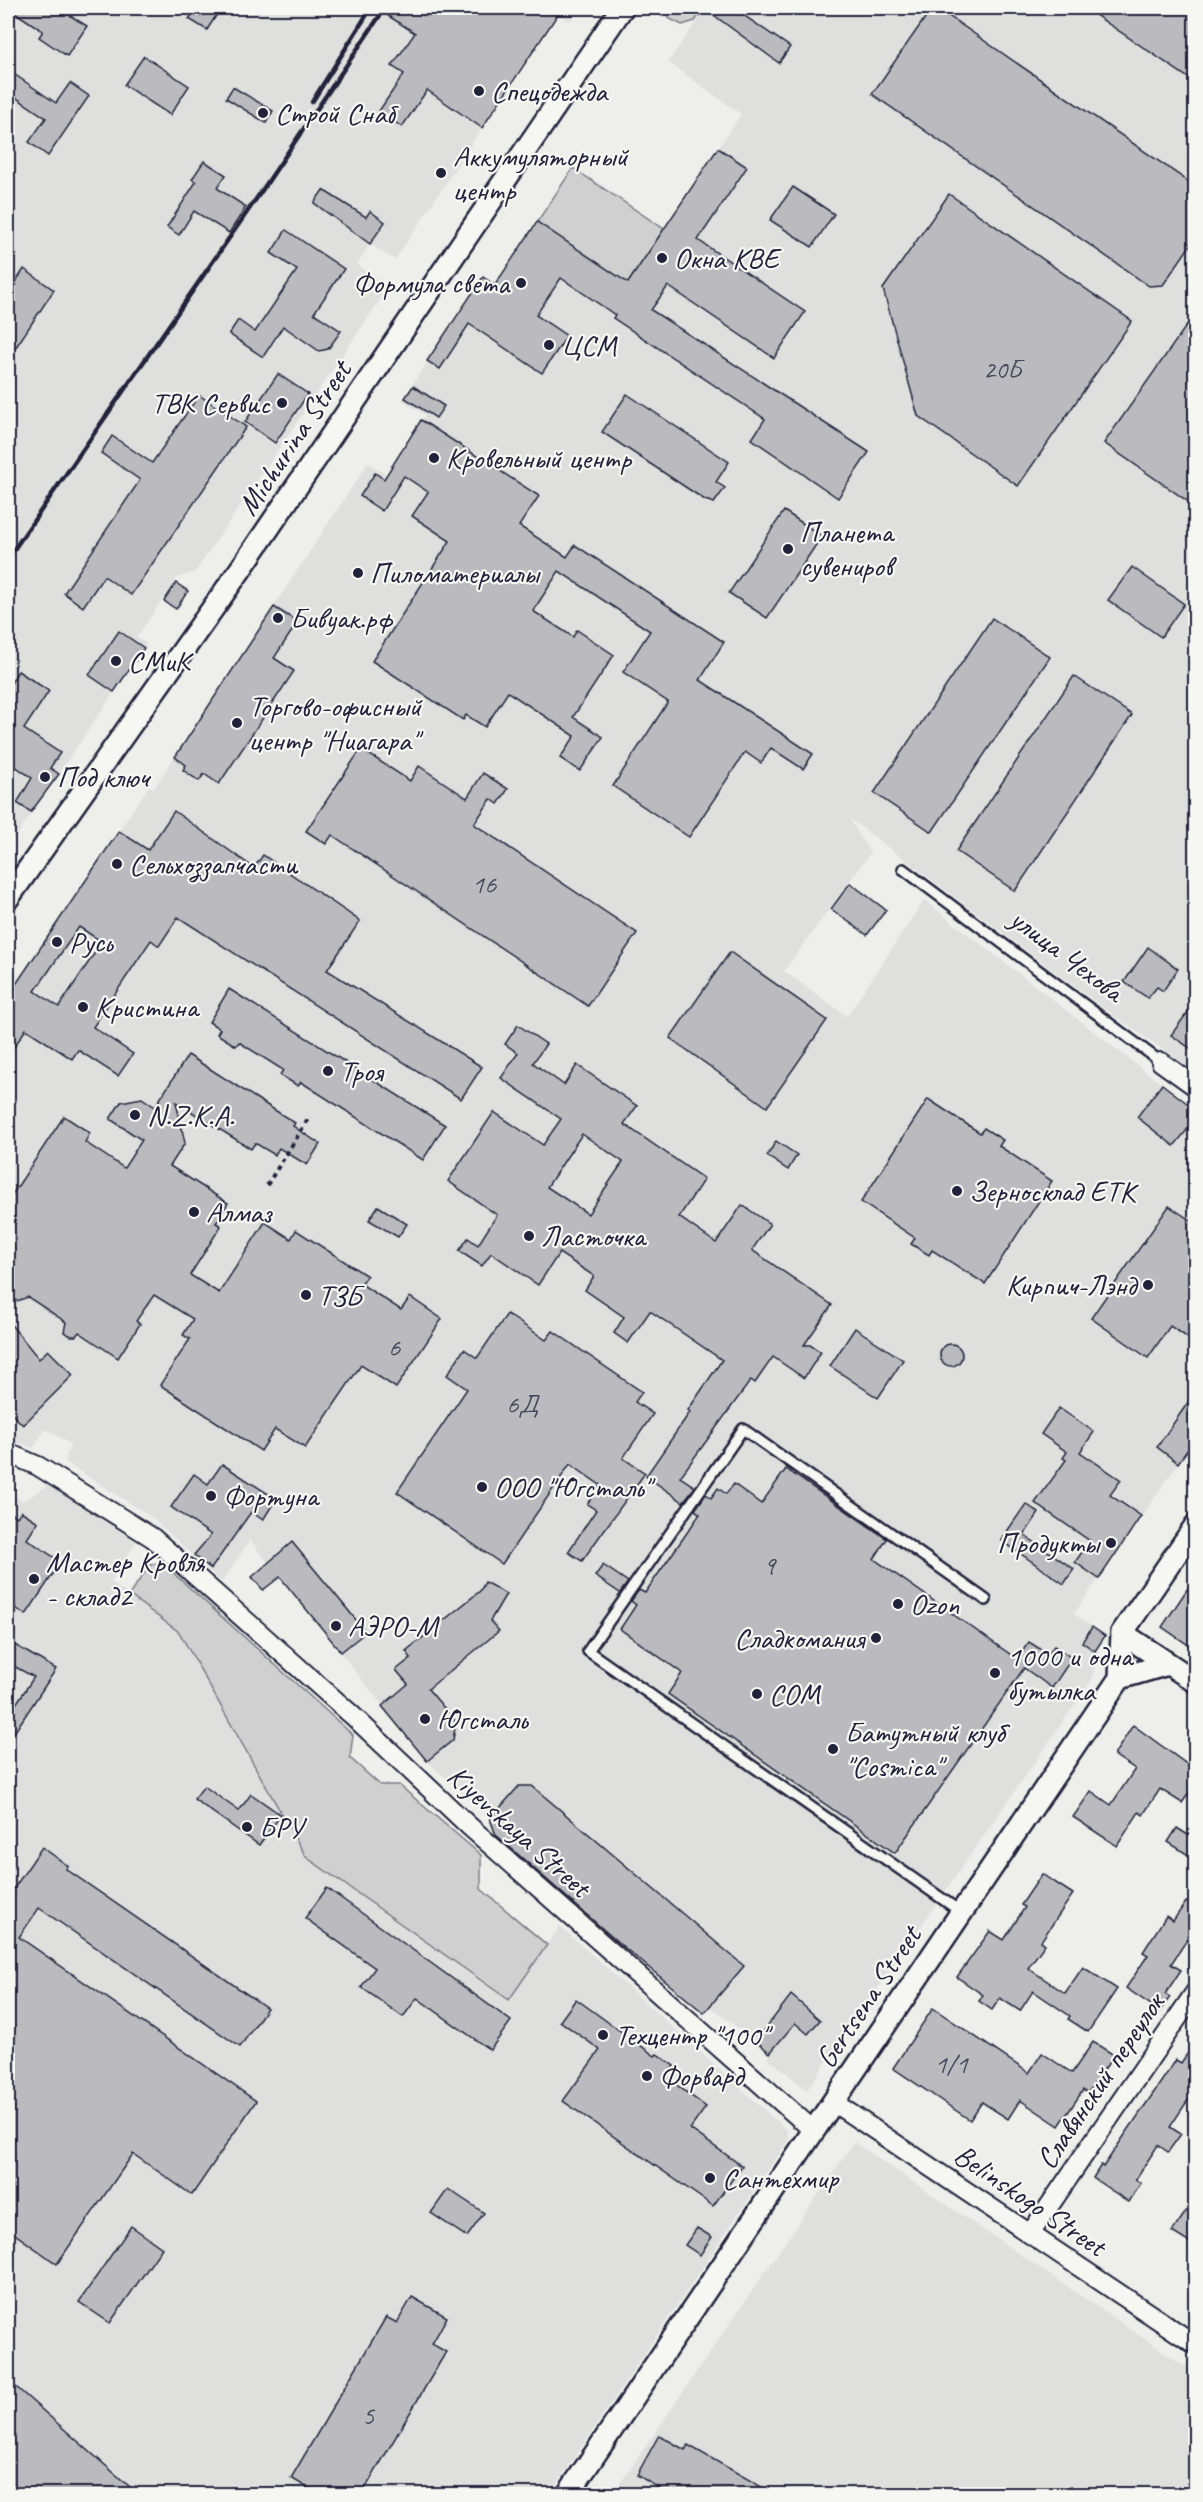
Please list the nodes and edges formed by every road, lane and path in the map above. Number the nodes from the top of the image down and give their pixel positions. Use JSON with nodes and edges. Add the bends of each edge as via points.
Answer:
{"nodes":[{"id":1,"x":622,"y":8,"type":"edge"},
{"id":2,"x":903,"y":868,"type":"dead end"},
{"id":3,"x":8,"y":898,"type":"edge"},
{"id":4,"x":1161,"y":1062,"type":"joint"},
{"id":5,"x":1196,"y":1087,"type":"edge"},
{"id":6,"x":309,"y":1118,"type":"dead end"},
{"id":7,"x":267,"y":1185,"type":"dead end"},
{"id":8,"x":8,"y":1453,"type":"edge"},
{"id":9,"x":1196,"y":1526,"type":"edge"},
{"id":10,"x":986,"y":1600,"type":"dead end"},
{"id":11,"x":1122,"y":1633,"type":"junction"},
{"id":12,"x":1168,"y":1664,"type":"junction"},
{"id":13,"x":1120,"y":1678,"type":"junction"},
{"id":14,"x":1196,"y":1682,"type":"edge"},
{"id":15,"x":961,"y":1911,"type":"junction"},
{"id":16,"x":1196,"y":1991,"type":"edge"},
{"id":17,"x":833,"y":2102,"type":"junction"},
{"id":18,"x":814,"y":2131,"type":"junction"},
{"id":19,"x":1030,"y":2234,"type":"junction"},
{"id":20,"x":1196,"y":2345,"type":"edge"},
{"id":21,"x":568,"y":2494,"type":"edge"}],
"edges":[{"from":1,"to":3,"type":"street","name":"Michurina Street","via":[[240,570]]},
{"from":2,"to":4,"type":"lane","name":"улица Чехова"},
{"from":4,"to":5,"type":"street","name":"улица Чехова"},
{"from":6,"to":7,"type":"path"},
{"from":8,"to":18,"type":"street","name":"Kiyevskaya Street","via":[[38,1466],[153,1538],[353,1716],[469,1826]]},
{"from":9,"to":11,"type":"street"},
{"from":10,"to":15,"type":"lane","via":[[742,1429],[588,1651]]},
{"from":11,"to":12,"type":"street"},
{"from":11,"to":13,"type":"street"},
{"from":12,"to":13,"type":"street"},
{"from":12,"to":14,"type":"street"},
{"from":13,"to":15,"type":"street","name":"Gertsena Street"},
{"from":15,"to":17,"type":"street","name":"Gertsena Street"},
{"from":16,"to":19,"type":"street","name":"Славянский переулок"},
{"from":17,"to":18,"type":"street","name":"Gertsena Street"},
{"from":17,"to":19,"type":"street","name":"Belinskogo Street"},
{"from":18,"to":21,"type":"street","name":"Gertsena Street"},
{"from":19,"to":20,"type":"street","name":"Belinskogo Street"}]}
